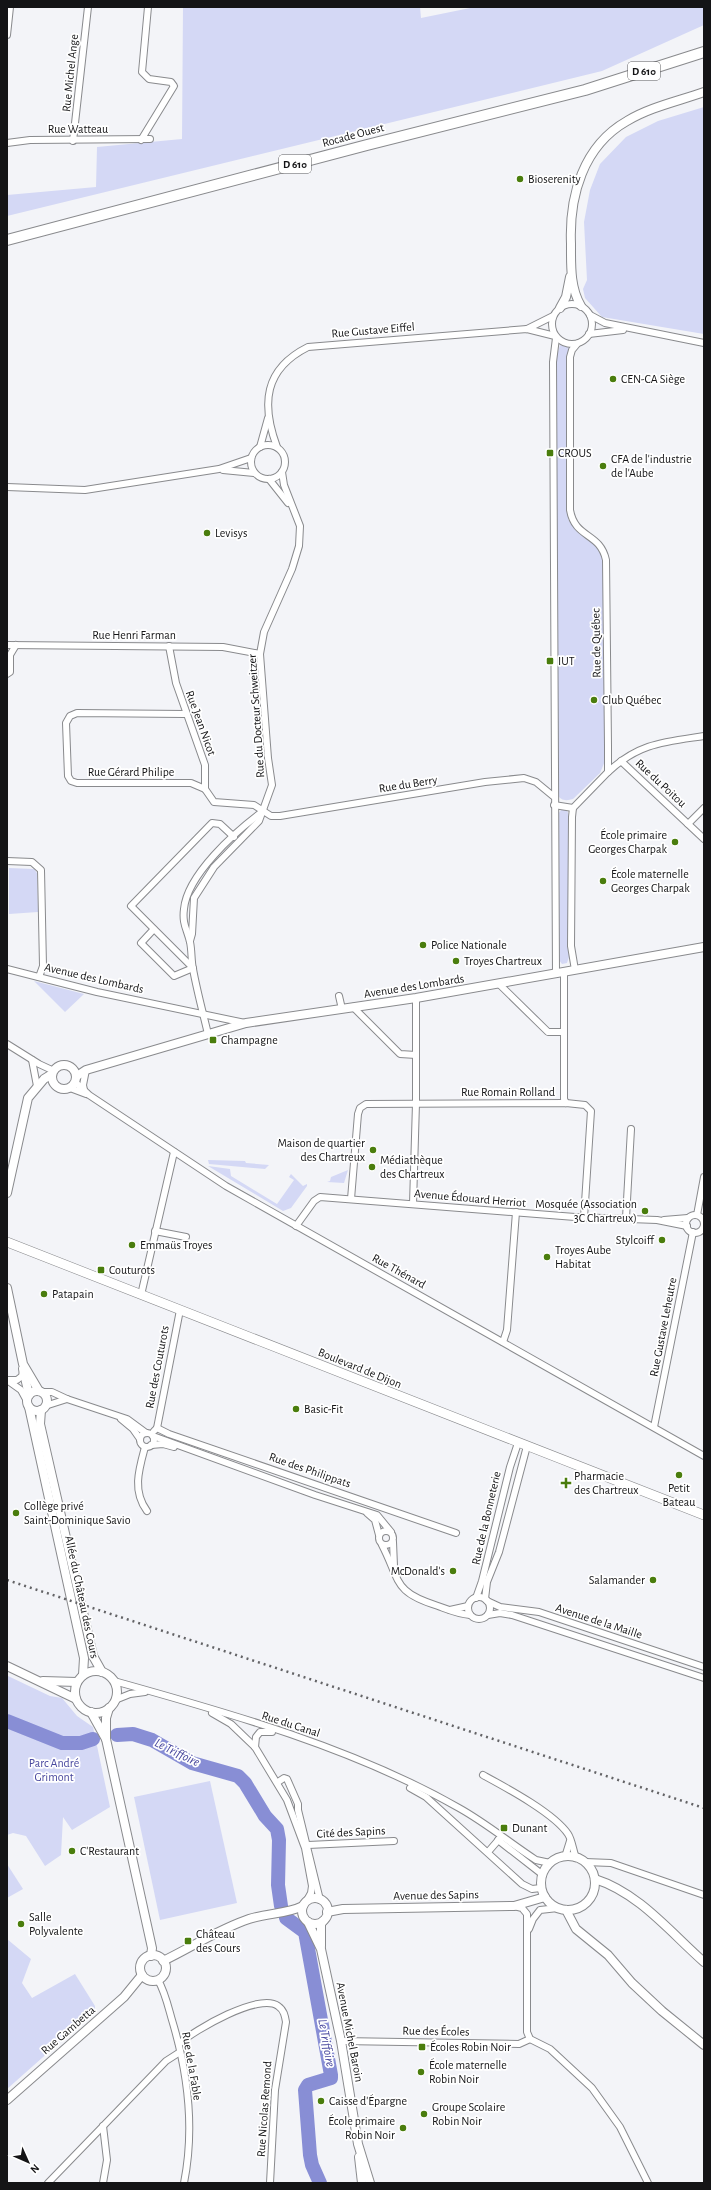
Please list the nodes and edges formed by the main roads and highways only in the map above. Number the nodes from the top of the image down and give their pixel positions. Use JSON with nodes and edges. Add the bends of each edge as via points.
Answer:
{"nodes":[{"id":1,"x":704,"y":52,"type":"edge"},
{"id":2,"x":7,"y":240,"type":"edge"},
{"id":3,"x":7,"y":1242,"type":"edge"},
{"id":4,"x":704,"y":1515,"type":"edge"}],
"edges":[{"from":1,"to":2,"type":"main road","name":"Rocade Ouest","number":"D 610","via":[[585,90],[367,144]]},
{"from":3,"to":4,"type":"main road","name":"Boulevard de Dijon"}]}
